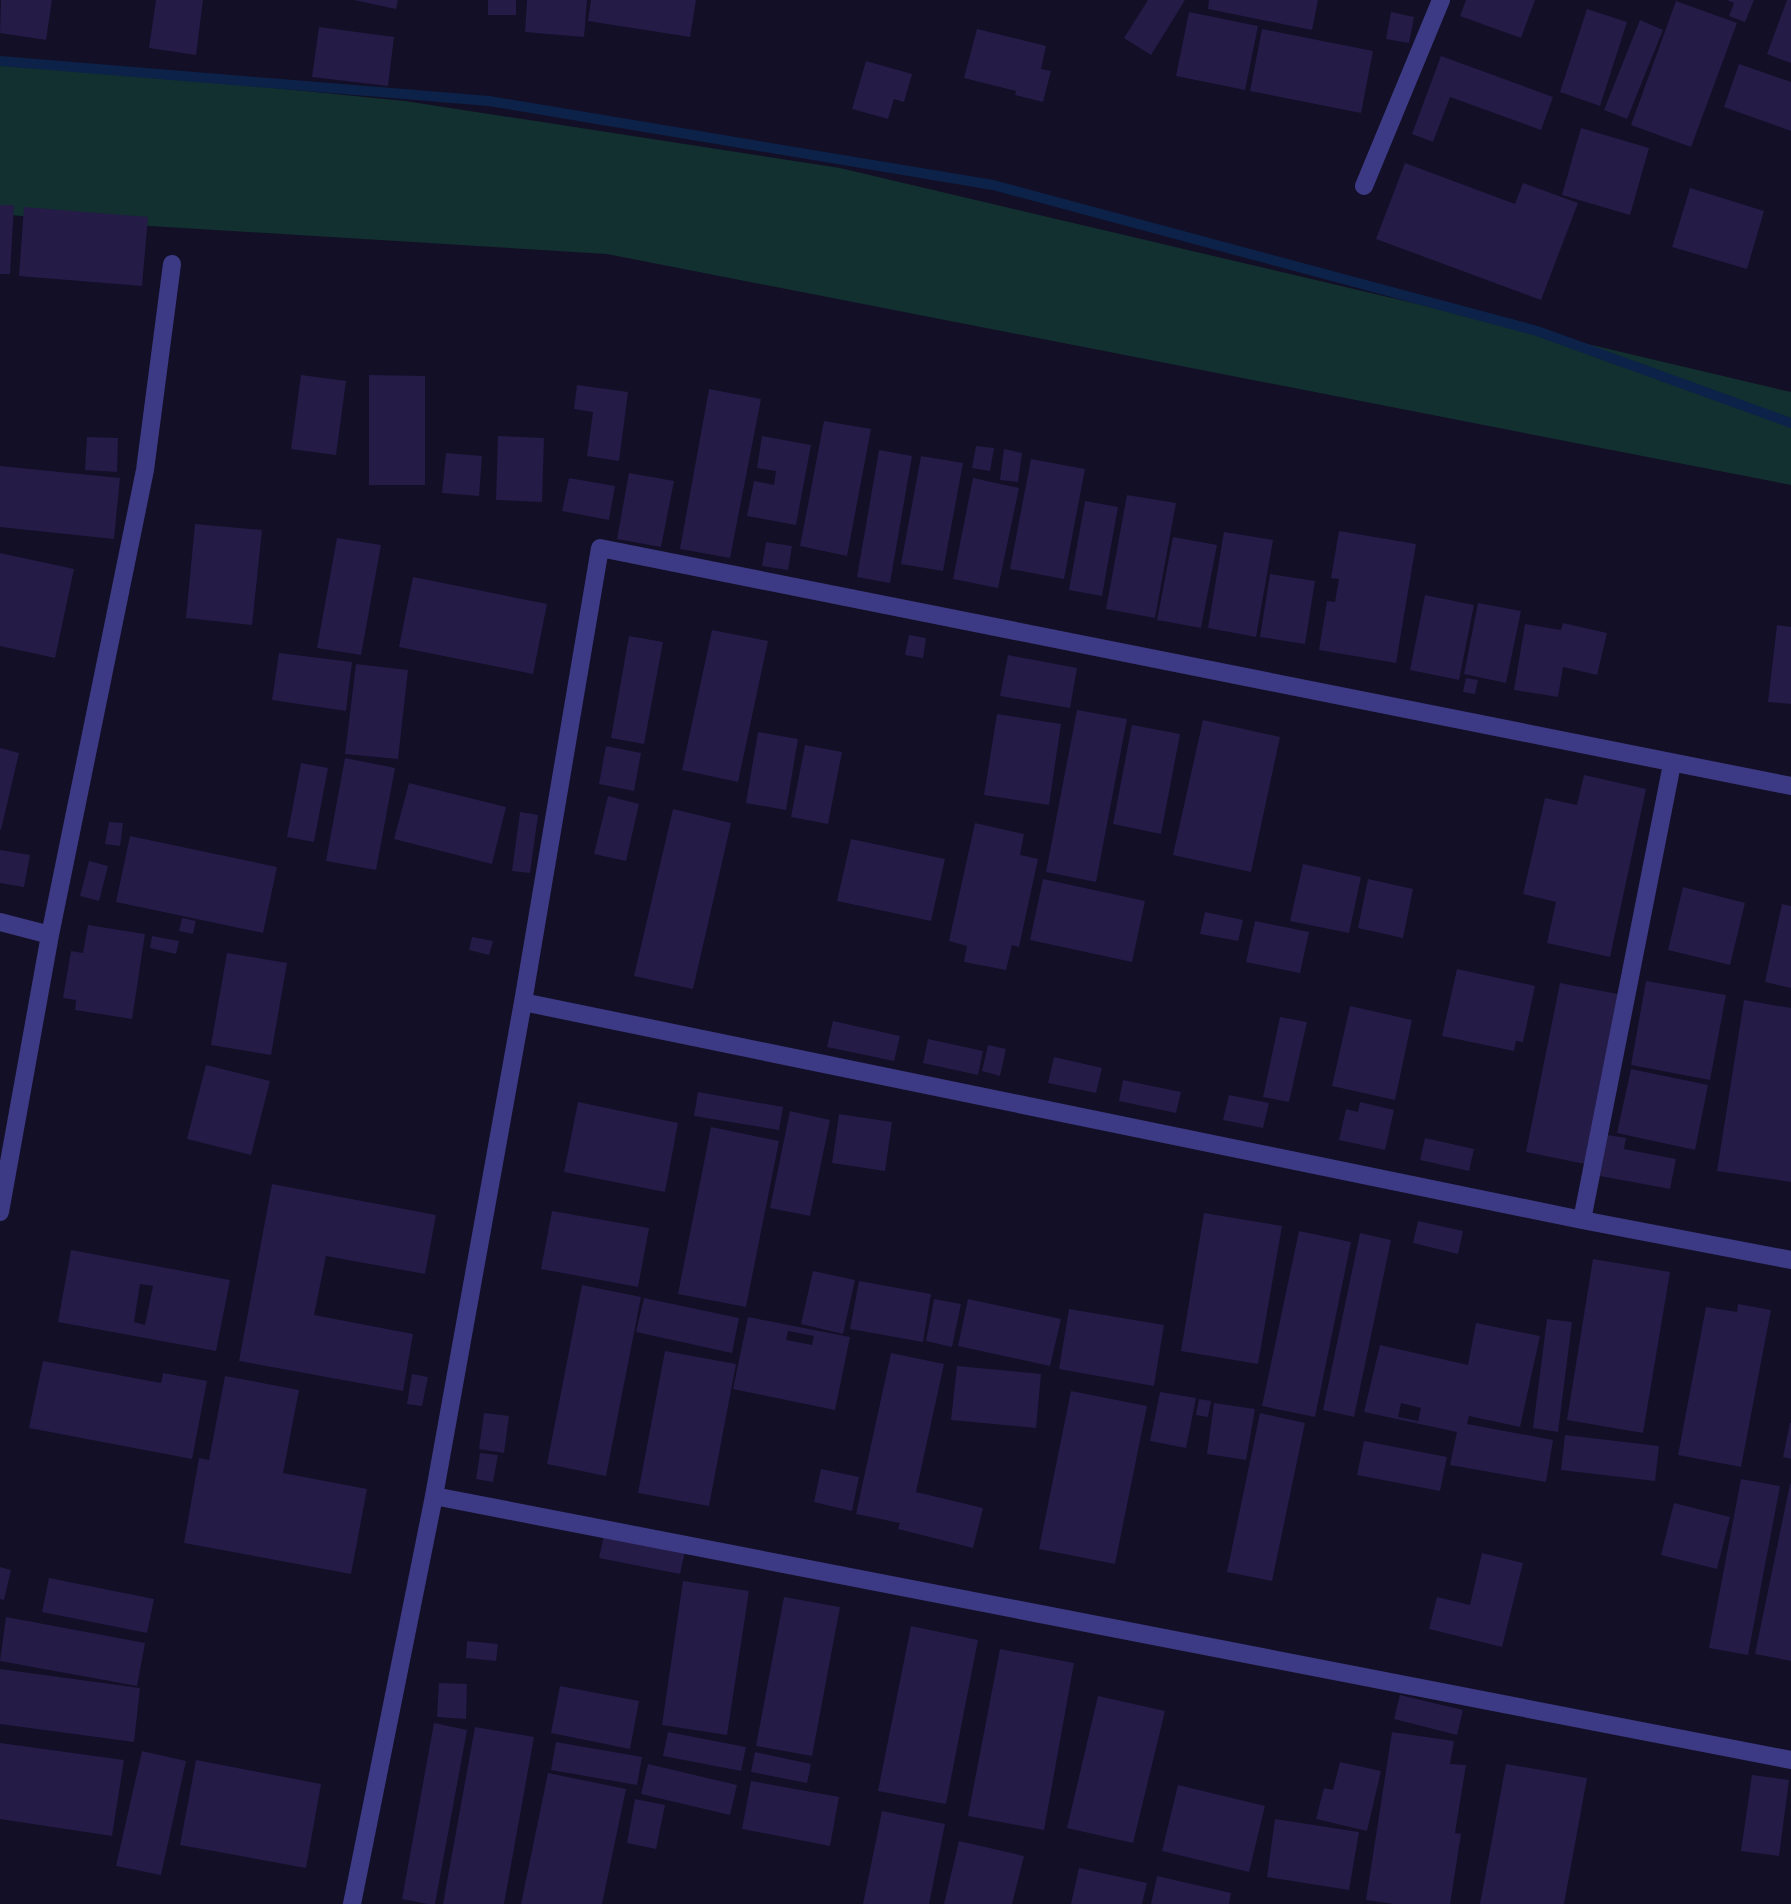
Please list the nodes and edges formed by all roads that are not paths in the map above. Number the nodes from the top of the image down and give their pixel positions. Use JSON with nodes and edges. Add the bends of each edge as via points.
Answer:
{"nodes":[{"id":1,"x":1441,"y":0,"type":"edge"},
{"id":2,"x":1364,"y":186,"type":"dead end"},
{"id":3,"x":172,"y":264,"type":"dead end"},
{"id":4,"x":1672,"y":764,"type":"junction"},
{"id":5,"x":1791,"y":786,"type":"edge"},
{"id":6,"x":0,"y":922,"type":"edge"},
{"id":7,"x":50,"y":934,"type":"junction"},
{"id":8,"x":523,"y":1002,"type":"junction"},
{"id":9,"x":0,"y":1212,"type":"edge"},
{"id":10,"x":1582,"y":1220,"type":"junction"},
{"id":11,"x":1791,"y":1260,"type":"edge"},
{"id":12,"x":434,"y":1496,"type":"junction"},
{"id":13,"x":1791,"y":1760,"type":"edge"},
{"id":14,"x":352,"y":1904,"type":"edge"}],
"edges":[{"from":1,"to":2,"type":"street"},
{"from":3,"to":7,"type":"street","via":[[145,470]]},
{"from":4,"to":5,"type":"street"},
{"from":4,"to":8,"type":"street","via":[[600,548]]},
{"from":4,"to":10,"type":"street"},
{"from":6,"to":7,"type":"street"},
{"from":7,"to":9,"type":"street"},
{"from":8,"to":10,"type":"street"},
{"from":8,"to":12,"type":"street"},
{"from":10,"to":11,"type":"street"},
{"from":12,"to":13,"type":"street"},
{"from":12,"to":14,"type":"street"}]}
